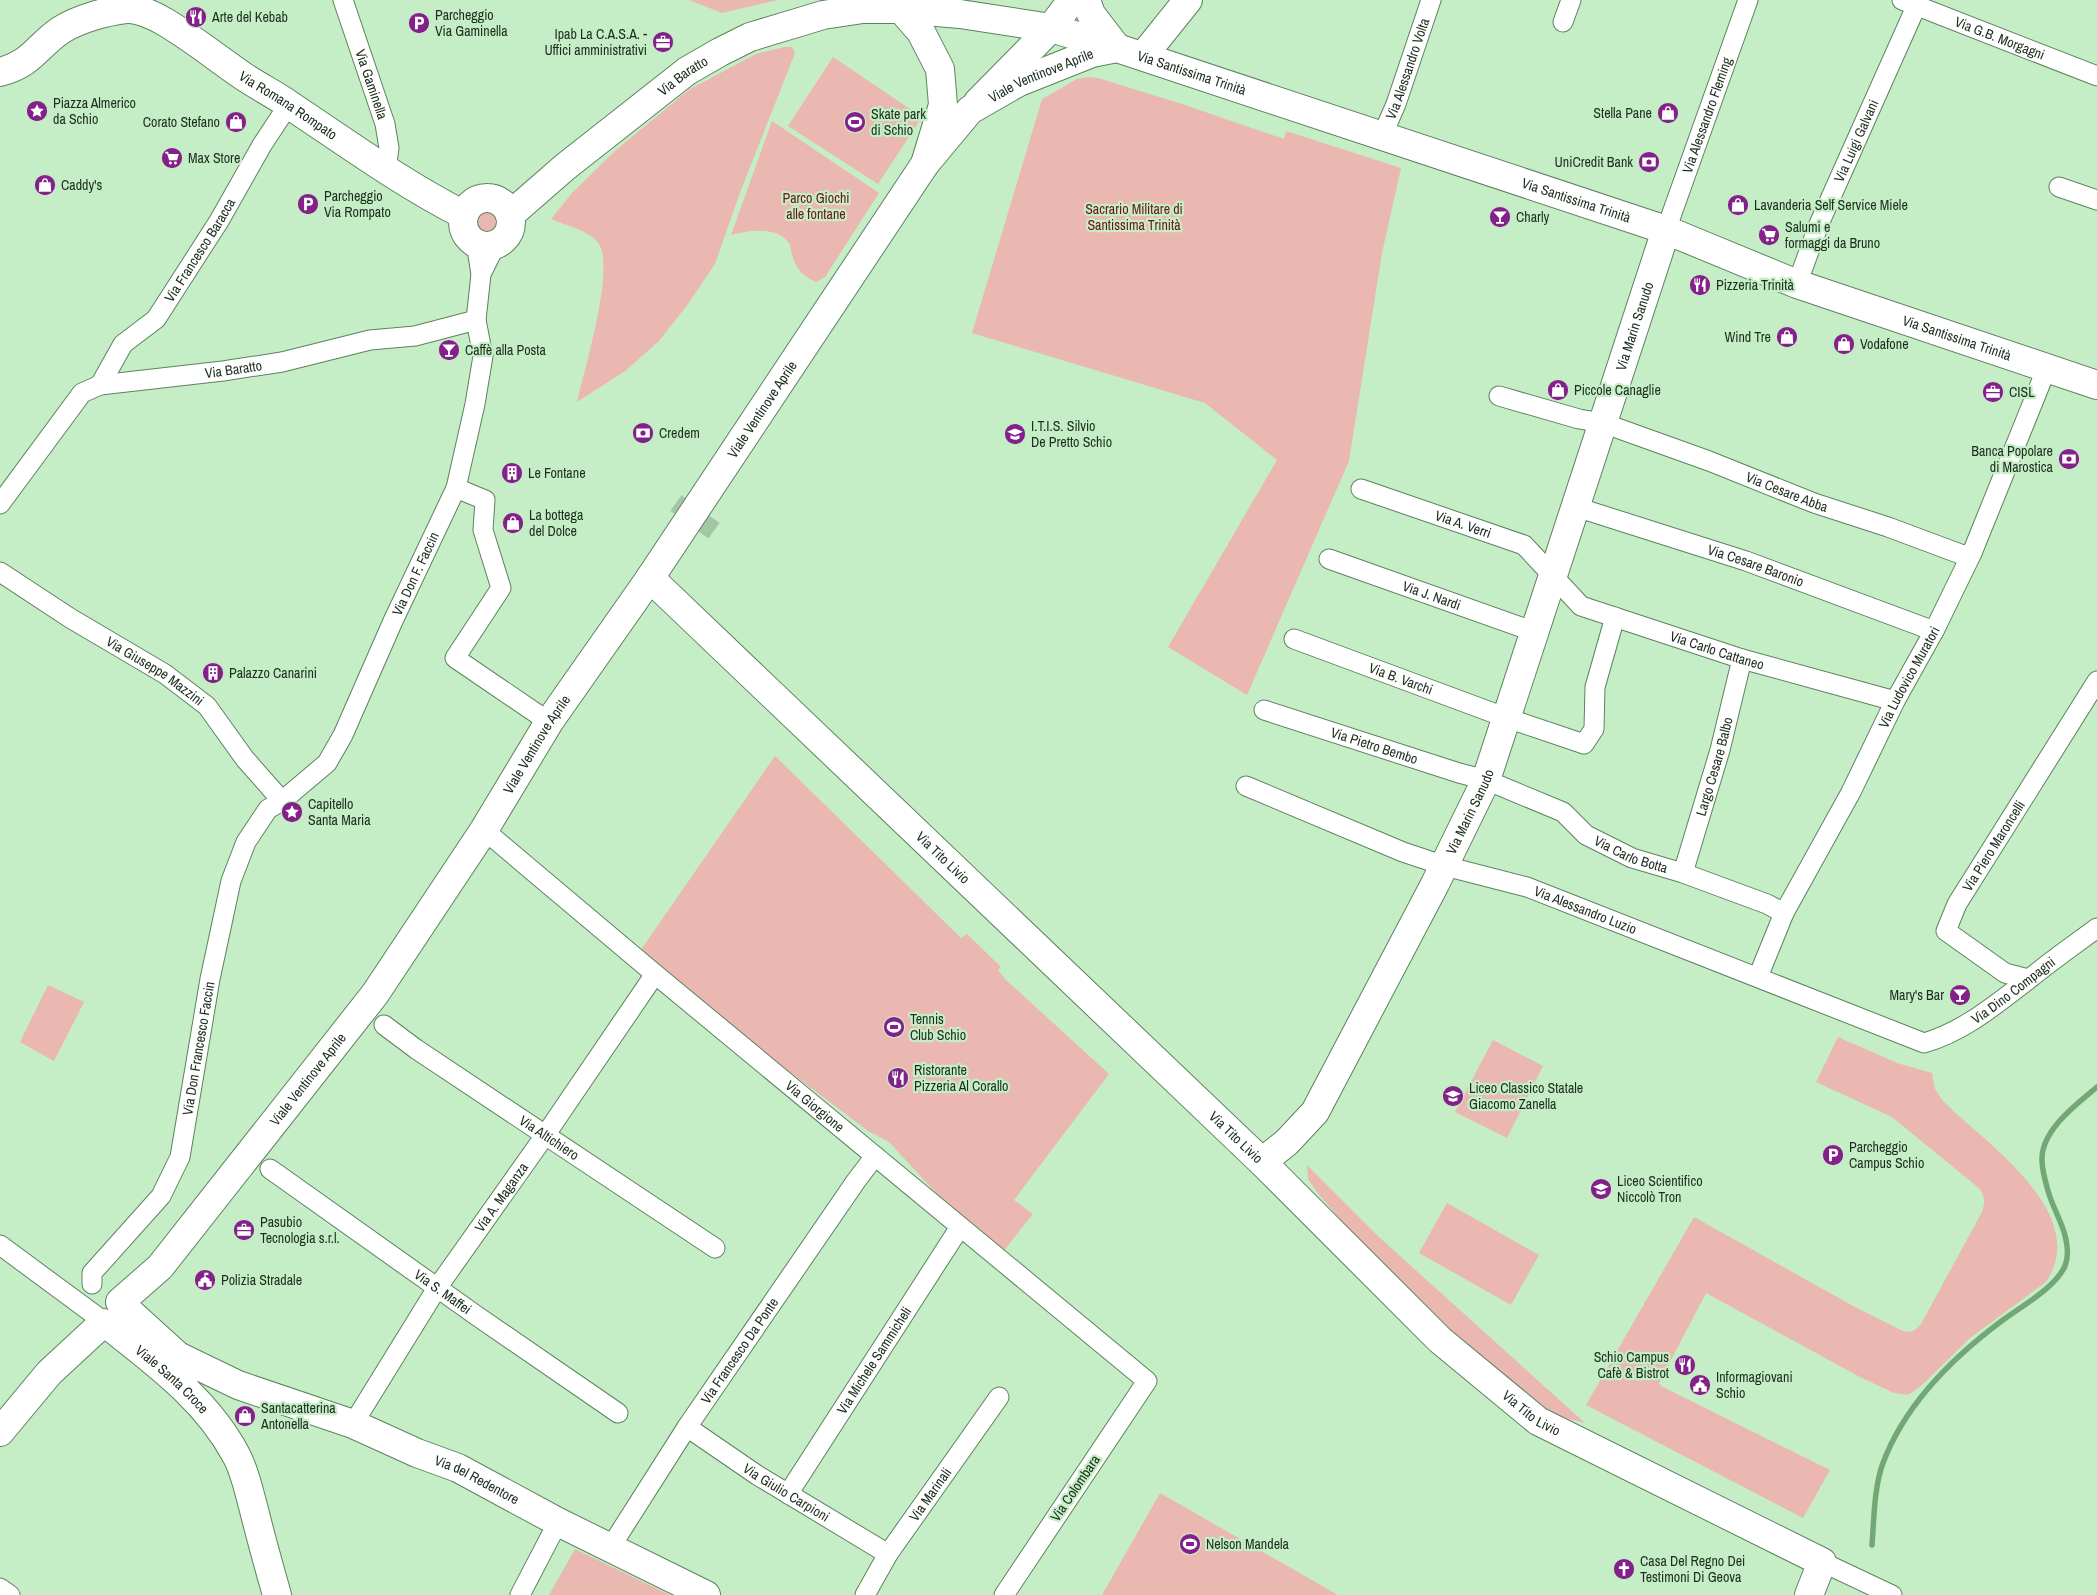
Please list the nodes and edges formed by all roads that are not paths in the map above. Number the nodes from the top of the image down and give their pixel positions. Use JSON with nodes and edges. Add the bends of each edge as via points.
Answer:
{"nodes":[{"id":1,"x":148,"y":0,"type":"edge"},
{"id":2,"x":343,"y":0,"type":"edge"},
{"id":3,"x":1072,"y":0,"type":"edge"},
{"id":4,"x":1086,"y":0,"type":"edge"},
{"id":5,"x":1188,"y":0,"type":"edge"},
{"id":6,"x":1432,"y":0,"type":"edge"},
{"id":7,"x":1571,"y":0,"type":"edge"},
{"id":8,"x":1748,"y":0,"type":"edge"},
{"id":9,"x":1912,"y":2,"type":"edge"},
{"id":10,"x":898,"y":5,"type":"edge"},
{"id":11,"x":837,"y":6,"type":"edge"},
{"id":12,"x":165,"y":22,"type":"junction"},
{"id":13,"x":1563,"y":22,"type":"dead end"},
{"id":14,"x":1051,"y":28,"type":"junction"},
{"id":15,"x":1117,"y":48,"type":"junction"},
{"id":16,"x":1143,"y":56,"type":"junction"},
{"id":17,"x":0,"y":72,"type":"edge"},
{"id":18,"x":2097,"y":76,"type":"edge"},
{"id":19,"x":289,"y":104,"type":"junction"},
{"id":20,"x":970,"y":110,"type":"junction"},
{"id":21,"x":1382,"y":136,"type":"junction"},
{"id":22,"x":925,"y":164,"type":"junction"},
{"id":23,"x":386,"y":170,"type":"junction"},
{"id":24,"x":2059,"y":187,"type":"dead end"},
{"id":25,"x":2097,"y":200,"type":"edge"},
{"id":26,"x":469,"y":208,"type":"junction"},
{"id":27,"x":507,"y":210,"type":"junction"},
{"id":28,"x":1666,"y":230,"type":"junction"},
{"id":29,"x":486,"y":244,"type":"junction"},
{"id":30,"x":1797,"y":284,"type":"junction"},
{"id":31,"x":476,"y":320,"type":"junction"},
{"id":32,"x":2046,"y":370,"type":"junction"},
{"id":33,"x":100,"y":385,"type":"junction"},
{"id":34,"x":2097,"y":385,"type":"edge"},
{"id":35,"x":1499,"y":396,"type":"dead end"},
{"id":36,"x":1603,"y":423,"type":"junction"},
{"id":37,"x":456,"y":488,"type":"junction"},
{"id":38,"x":1361,"y":489,"type":"dead end"},
{"id":39,"x":0,"y":504,"type":"edge"},
{"id":40,"x":1576,"y":507,"type":"junction"},
{"id":41,"x":1972,"y":553,"type":"junction"},
{"id":42,"x":1329,"y":559,"type":"dead end"},
{"id":43,"x":0,"y":572,"type":"edge"},
{"id":44,"x":1553,"y":576,"type":"junction"},
{"id":45,"x":650,"y":578,"type":"junction"},
{"id":46,"x":1615,"y":617,"type":"junction"},
{"id":47,"x":1934,"y":631,"type":"junction"},
{"id":48,"x":1535,"y":632,"type":"junction"},
{"id":49,"x":1294,"y":639,"type":"dead end"},
{"id":50,"x":1742,"y":659,"type":"junction"},
{"id":51,"x":2097,"y":681,"type":"edge"},
{"id":52,"x":1894,"y":701,"type":"junction"},
{"id":53,"x":1264,"y":710,"type":"dead end"},
{"id":54,"x":539,"y":716,"type":"junction"},
{"id":55,"x":1507,"y":718,"type":"junction"},
{"id":56,"x":1486,"y":780,"type":"junction"},
{"id":57,"x":1246,"y":786,"type":"dead end"},
{"id":58,"x":282,"y":801,"type":"junction"},
{"id":59,"x":484,"y":830,"type":"junction"},
{"id":60,"x":1445,"y":866,"type":"junction"},
{"id":61,"x":1683,"y":873,"type":"junction"},
{"id":62,"x":1784,"y":913,"type":"junction"},
{"id":63,"x":2097,"y":928,"type":"edge"},
{"id":64,"x":655,"y":974,"type":"junction"},
{"id":65,"x":1758,"y":977,"type":"junction"},
{"id":66,"x":2028,"y":979,"type":"junction"},
{"id":67,"x":384,"y":1025,"type":"dead end"},
{"id":68,"x":1924,"y":1043,"type":"joint"},
{"id":69,"x":546,"y":1134,"type":"junction"},
{"id":70,"x":875,"y":1156,"type":"junction"},
{"id":71,"x":1262,"y":1162,"type":"junction"},
{"id":72,"x":270,"y":1169,"type":"dead end"},
{"id":73,"x":960,"y":1227,"type":"junction"},
{"id":74,"x":0,"y":1245,"type":"edge"},
{"id":75,"x":715,"y":1248,"type":"dead end"},
{"id":76,"x":92,"y":1284,"type":"dead end"},
{"id":77,"x":437,"y":1288,"type":"junction"},
{"id":78,"x":111,"y":1315,"type":"junction"},
{"id":79,"x":178,"y":1356,"type":"junction"},
{"id":80,"x":1146,"y":1381,"type":"joint"},
{"id":81,"x":238,"y":1385,"type":"junction"},
{"id":82,"x":199,"y":1394,"type":"junction"},
{"id":83,"x":999,"y":1398,"type":"dead end"},
{"id":84,"x":618,"y":1413,"type":"dead end"},
{"id":85,"x":353,"y":1424,"type":"junction"},
{"id":86,"x":687,"y":1427,"type":"junction"},
{"id":87,"x":0,"y":1432,"type":"edge"},
{"id":88,"x":788,"y":1494,"type":"junction"},
{"id":89,"x":558,"y":1522,"type":"junction"},
{"id":90,"x":610,"y":1548,"type":"junction"},
{"id":91,"x":888,"y":1554,"type":"junction"},
{"id":92,"x":1822,"y":1562,"type":"junction"},
{"id":93,"x":0,"y":1588,"type":"edge"},
{"id":94,"x":10,"y":1595,"type":"edge"},
{"id":95,"x":277,"y":1595,"type":"edge"},
{"id":96,"x":520,"y":1595,"type":"edge"},
{"id":97,"x":706,"y":1595,"type":"edge"},
{"id":98,"x":865,"y":1595,"type":"edge"},
{"id":99,"x":1004,"y":1595,"type":"edge"},
{"id":100,"x":1808,"y":1595,"type":"edge"},
{"id":101,"x":1892,"y":1595,"type":"edge"}],
"edges":[{"from":1,"to":12,"type":"street","name":"Via Romana Rompato","via":[[164,10]]},
{"from":2,"to":23,"type":"street","name":"Via Gaminella","via":[[385,124],[389,148]]},
{"from":3,"to":14,"type":"street","name":"Viale Ventinove Aprile"},
{"from":4,"to":15,"type":"street","via":[[1091,14]]},
{"from":5,"to":16,"type":"street"},
{"from":6,"to":21,"type":"street","name":"Via Alessandro Volta"},
{"from":7,"to":13,"type":"street"},
{"from":8,"to":28,"type":"street","name":"Via Alessandro Fleming"},
{"from":9,"to":18,"type":"street","name":"Via G.B. Morgagni"},
{"from":9,"to":30,"type":"street","name":"Via Luigi Galvani"},
{"from":10,"to":11,"type":"street","name":"Via Baratto","via":[[863,9]]},
{"from":10,"to":14,"type":"street","name":"Via Baratto"},
{"from":10,"to":22,"type":"street","name":"Viale Ventinove Aprile","via":[[921,32],[940,69],[942,105]]},
{"from":11,"to":27,"type":"street","name":"Via Baratto","via":[[720,52],[688,71],[557,176]]},
{"from":12,"to":17,"type":"street","via":[[129,9],[102,13],[62,29],[21,65]]},
{"from":12,"to":19,"type":"street","name":"Via Romana Rompato"},
{"from":14,"to":15,"type":"street","name":"Via Santissima Trinità"},
{"from":14,"to":20,"type":"street","name":"Viale Ventinove Aprile"},
{"from":15,"to":16,"type":"street","name":"Via Santissima Trinità"},
{"from":15,"to":20,"type":"street","name":"Viale Ventinove Aprile","via":[[1092,53],[1028,78]]},
{"from":16,"to":21,"type":"street","name":"Via Santissima Trinità"},
{"from":19,"to":23,"type":"street","name":"Via Romana Rompato"},
{"from":19,"to":33,"type":"street","name":"Via Francesco Baracca","via":[[262,145],[220,222],[156,319],[123,344]]},
{"from":20,"to":22,"type":"street","name":"Viale Ventinove Aprile"},
{"from":21,"to":28,"type":"street","name":"Via Santissima Trinità"},
{"from":22,"to":45,"type":"street","name":"Viale Ventinove Aprile"},
{"from":23,"to":26,"type":"street","name":"Via Romana Rompato","via":[[439,202]]},
{"from":24,"to":25,"type":"street"},
{"from":26,"to":27,"type":"street","via":[[487,198],[499,201]]},
{"from":26,"to":29,"type":"street","via":[[463,222],[467,234]]},
{"from":27,"to":29,"type":"street","via":[[511,222],[507,236]]},
{"from":28,"to":30,"type":"street","name":"Via Santissima Trinità"},
{"from":28,"to":36,"type":"street","name":"Via Marin Sanudo"},
{"from":29,"to":31,"type":"street"},
{"from":30,"to":32,"type":"street","name":"Via Santissima Trinità"},
{"from":31,"to":33,"type":"street","name":"Via Baratto","via":[[415,336],[370,340],[282,362]]},
{"from":31,"to":37,"type":"street","name":"Via Don F. Faccin","via":[[483,356]]},
{"from":32,"to":34,"type":"street","name":"Via Santissima Trinità"},
{"from":32,"to":41,"type":"street","name":"Via Ludovico Muratori"},
{"from":33,"to":39,"type":"street","name":"Via Baratto","via":[[82,393]]},
{"from":35,"to":36,"type":"street"},
{"from":36,"to":40,"type":"street","name":"Via Marin Sanudo"},
{"from":36,"to":41,"type":"street","name":"Via Cesare Abba","via":[[1814,503],[1963,555]]},
{"from":37,"to":54,"type":"street","name":"Viale Ventinove Aprile","via":[[485,500],[483,530],[501,588],[455,658]]},
{"from":37,"to":58,"type":"street","name":"Via Don F. Faccin","via":[[343,735],[327,762]]},
{"from":38,"to":44,"type":"street","name":"Via A. Verri","via":[[1524,545]]},
{"from":40,"to":44,"type":"street","name":"Via Marin Sanudo"},
{"from":40,"to":47,"type":"street","name":"Via Cesare Baronio","via":[[1746,561]]},
{"from":41,"to":47,"type":"street","name":"Via Ludovico Muratori"},
{"from":42,"to":48,"type":"street","name":"Via J. Nardi"},
{"from":43,"to":58,"type":"street","name":"Via Giuseppe Mazzini","via":[[165,674],[207,706],[245,759]]},
{"from":44,"to":46,"type":"street","name":"Via Carlo Cattaneo","via":[[1581,606]]},
{"from":44,"to":48,"type":"street","name":"Via Marin Sanudo"},
{"from":45,"to":54,"type":"street","name":"Viale Ventinove Aprile"},
{"from":45,"to":71,"type":"street","name":"Via Tito Livio"},
{"from":46,"to":50,"type":"street","name":"Via Carlo Cattaneo"},
{"from":46,"to":55,"type":"street","name":"Via B. Varchi","via":[[1595,687],[1594,729],[1584,744]]},
{"from":47,"to":52,"type":"street","name":"Via Ludovico Muratori"},
{"from":48,"to":55,"type":"street","name":"Via Marin Sanudo"},
{"from":49,"to":55,"type":"street","name":"Via B. Varchi"},
{"from":50,"to":52,"type":"street","name":"Via Carlo Cattaneo"},
{"from":50,"to":61,"type":"street","name":"Largo Cesare Balbo","via":[[1720,750]]},
{"from":51,"to":66,"type":"street","name":"Via Piero Maroncelli","via":[[1957,904],[1946,931],[2005,973]]},
{"from":52,"to":62,"type":"street","name":"Via Ludovico Muratori","via":[[1851,792]]},
{"from":53,"to":56,"type":"street","name":"Via Pietro Bembo"},
{"from":54,"to":59,"type":"street","name":"Viale Ventinove Aprile"},
{"from":55,"to":56,"type":"street","name":"Via Marin Sanudo"},
{"from":56,"to":60,"type":"street","name":"Via Marin Sanudo"},
{"from":56,"to":61,"type":"street","name":"Via Carlo Botta","via":[[1563,812],[1586,835],[1632,858]]},
{"from":57,"to":60,"type":"street","name":"Via Alessandro Luzio","via":[[1403,852]]},
{"from":58,"to":76,"type":"street","name":"Via Don Francesco Faccin","via":[[268,809],[258,822],[246,842],[231,881],[210,979],[180,1157],[161,1196],[92,1273]]},
{"from":59,"to":64,"type":"street","name":"Via Giorgione"},
{"from":59,"to":78,"type":"street","name":"Viale Ventinove Aprile","via":[[375,994],[160,1267]]},
{"from":60,"to":65,"type":"street","name":"Via Alessandro Luzio","via":[[1527,887]]},
{"from":60,"to":71,"type":"street","name":"Via Marin Sanudo","via":[[1315,1112],[1287,1142]]},
{"from":61,"to":62,"type":"street","name":"Via Carlo Botta"},
{"from":62,"to":65,"type":"street","name":"Via Ludovico Muratori"},
{"from":63,"to":66,"type":"street","name":"Via Dino Compagni"},
{"from":64,"to":69,"type":"street","name":"Via A. Maganza"},
{"from":64,"to":70,"type":"street","name":"Via Giorgione"},
{"from":65,"to":68,"type":"street","name":"Via Alessandro Luzio"},
{"from":66,"to":68,"type":"street","name":"Via Dino Compagni","via":[[1966,1025],[1945,1037]]},
{"from":67,"to":69,"type":"street","name":"Via Altichiero"},
{"from":69,"to":75,"type":"street","name":"Via Altichiero"},
{"from":69,"to":77,"type":"street","name":"Via A. Maganza"},
{"from":70,"to":73,"type":"street","name":"Via Giorgione"},
{"from":70,"to":86,"type":"street","name":"Via Francesco Da Ponte"},
{"from":71,"to":92,"type":"street","name":"Via Tito Livio","via":[[1440,1340],[1538,1421]]},
{"from":72,"to":77,"type":"street","name":"Via S. Maffei"},
{"from":73,"to":80,"type":"street","name":"Via Giorgione"},
{"from":73,"to":88,"type":"street","name":"Via Michele Sammicheli"},
{"from":74,"to":78,"type":"street"},
{"from":77,"to":84,"type":"street","name":"Via S. Maffei"},
{"from":77,"to":85,"type":"street","name":"Via A. Maganza"},
{"from":78,"to":79,"type":"street","name":"Viale Santa Croce"},
{"from":78,"to":82,"type":"street","name":"Viale Santa Croce"},
{"from":78,"to":87,"type":"street","name":"Viale Ventinove Aprile","via":[[49,1373]]},
{"from":79,"to":81,"type":"street","name":"Via del Redentore"},
{"from":79,"to":82,"type":"street","name":"Viale Santa Croce"},
{"from":80,"to":99,"type":"street","name":"Via Colombara"},
{"from":81,"to":82,"type":"street"},
{"from":81,"to":85,"type":"street","name":"Via del Redentore"},
{"from":82,"to":95,"type":"street","name":"Viale Santa Croce","via":[[237,1456]]},
{"from":83,"to":91,"type":"street","name":"Via Marinali"},
{"from":85,"to":89,"type":"street","name":"Via del Redentore","via":[[458,1468]]},
{"from":86,"to":88,"type":"street","name":"Via Giulio Carpioni"},
{"from":86,"to":90,"type":"street","name":"Via Francesco Da Ponte"},
{"from":88,"to":91,"type":"street","name":"Via Giulio Carpioni"},
{"from":89,"to":90,"type":"street","name":"Via del Redentore"},
{"from":89,"to":96,"type":"street"},
{"from":90,"to":97,"type":"street","name":"Via del Redentore"},
{"from":91,"to":98,"type":"street","name":"Via Marinali"},
{"from":92,"to":100,"type":"street"},
{"from":92,"to":101,"type":"street","name":"Via Tito Livio"},
{"from":93,"to":94,"type":"street"}]}
